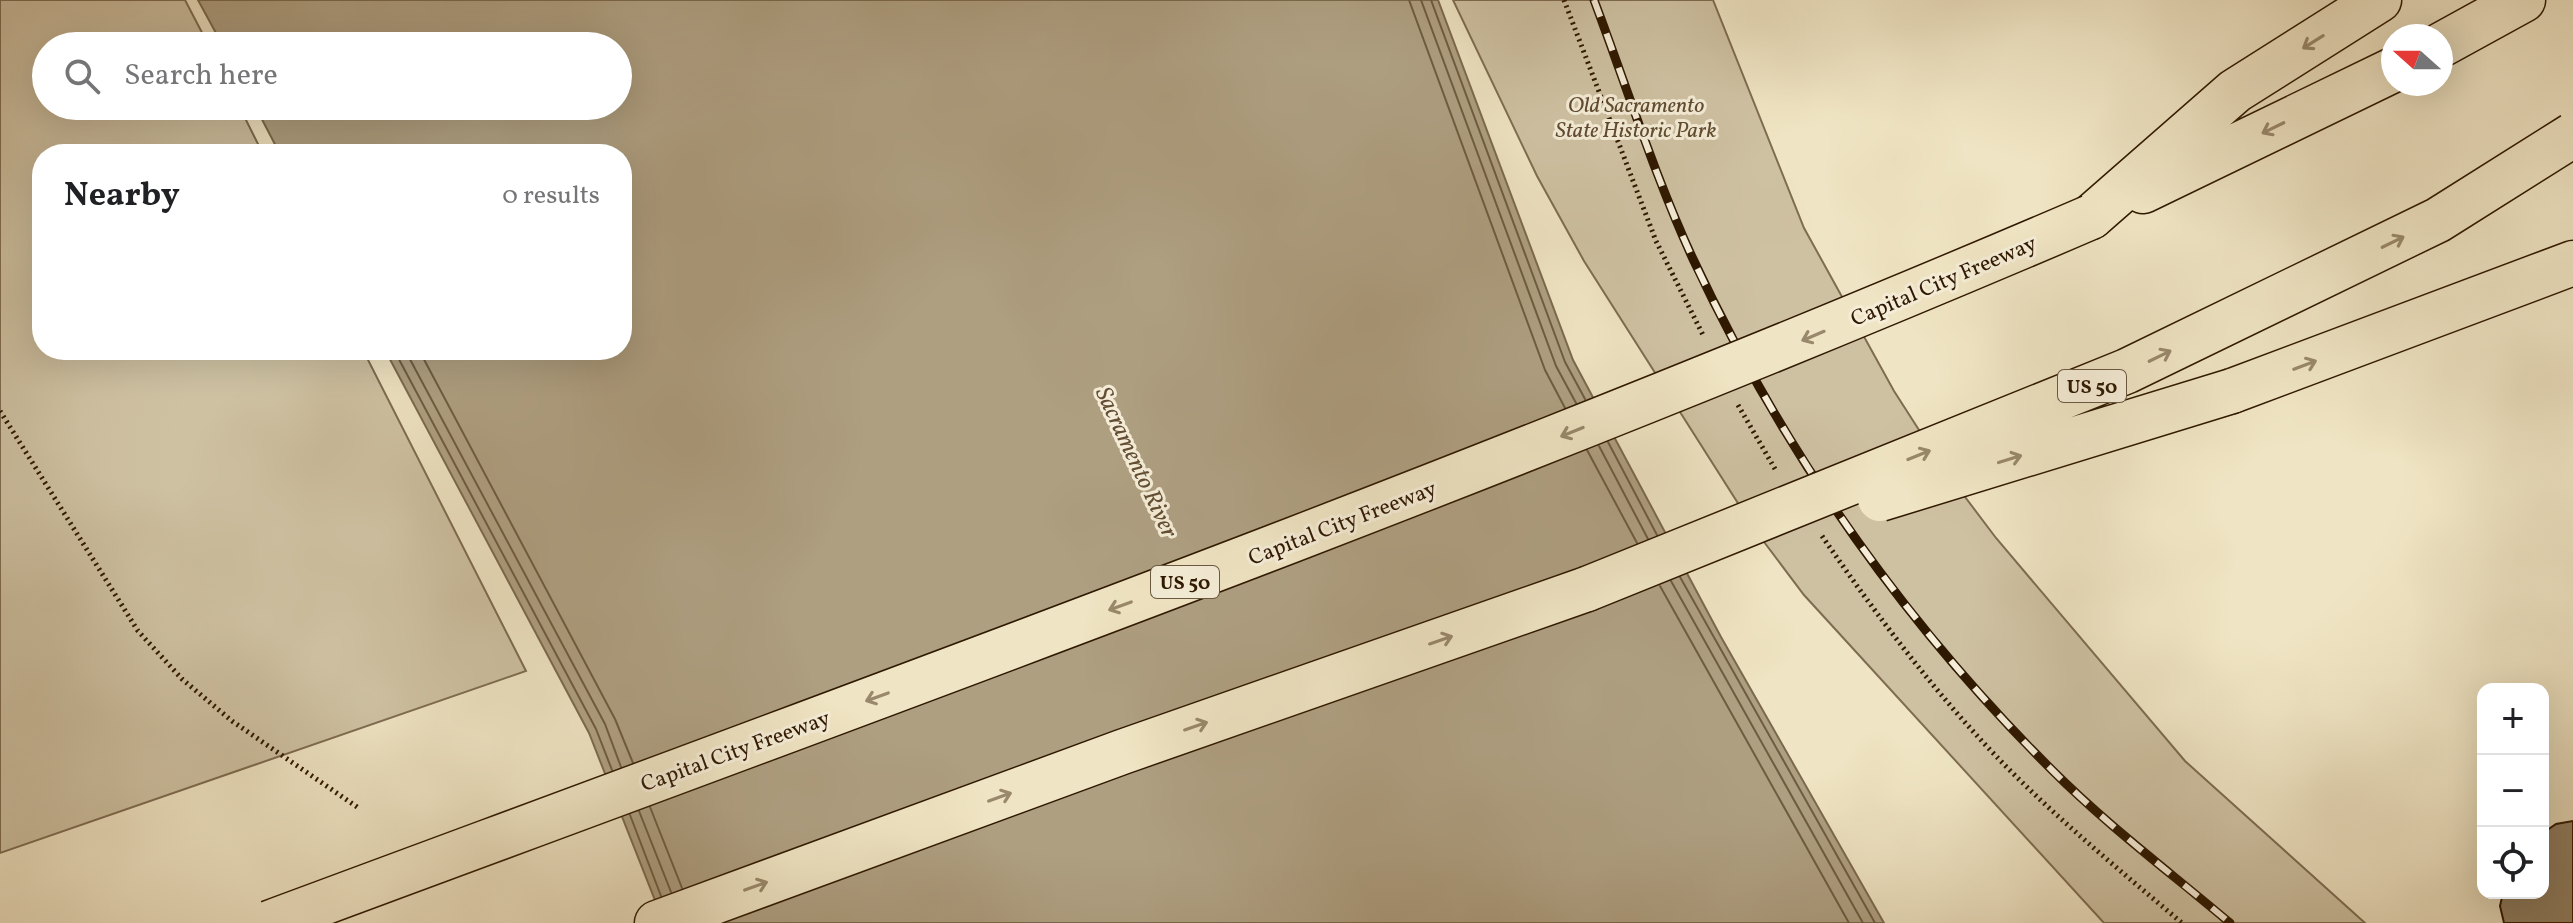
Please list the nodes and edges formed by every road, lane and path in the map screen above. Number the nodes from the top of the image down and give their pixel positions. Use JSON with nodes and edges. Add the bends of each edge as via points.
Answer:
{"nodes":[{"id":1,"x":2379,"y":0,"type":"edge"},
{"id":2,"x":2523,"y":0,"type":"edge"},
{"id":3,"x":2453,"y":38,"type":"edge"},
{"id":4,"x":2381,"y":76,"type":"edge"},
{"id":5,"x":2573,"y":135,"type":"edge"},
{"id":6,"x":2091,"y":217,"type":"junction"},
{"id":7,"x":2573,"y":263,"type":"edge"},
{"id":8,"x":0,"y":411,"type":"edge"},
{"id":9,"x":1587,"y":589,"type":"junction"},
{"id":10,"x":360,"y":809,"type":"dead end"},
{"id":11,"x":269,"y":923,"type":"edge"},
{"id":12,"x":657,"y":923,"type":"edge"}],
"edges":[{"from":1,"to":6,"type":"highway","one_way":true,"via":[[2235,91]]},
{"from":2,"to":3,"type":"highway"},
{"from":4,"to":6,"type":"highway","name":"Capital City Freeway","number":"US 50","one_way":true},
{"from":9,"to":5,"type":"highway","number":"US 50","one_way":true,"bridge":true,"via":[[2127,371],[2438,220]]},
{"from":6,"to":11,"type":"highway","name":"Capital City Freeway","number":"US 50","one_way":true,"bridge":true,"via":[[1798,343],[1308,537]]},
{"from":9,"to":7,"type":"highway","one_way":true,"bridge":true,"via":[[2254,384]]},
{"from":8,"to":10,"type":"path","via":[[138,631],[182,679],[232,721]]},
{"from":12,"to":9,"type":"highway","number":"US 50","one_way":true}]}
